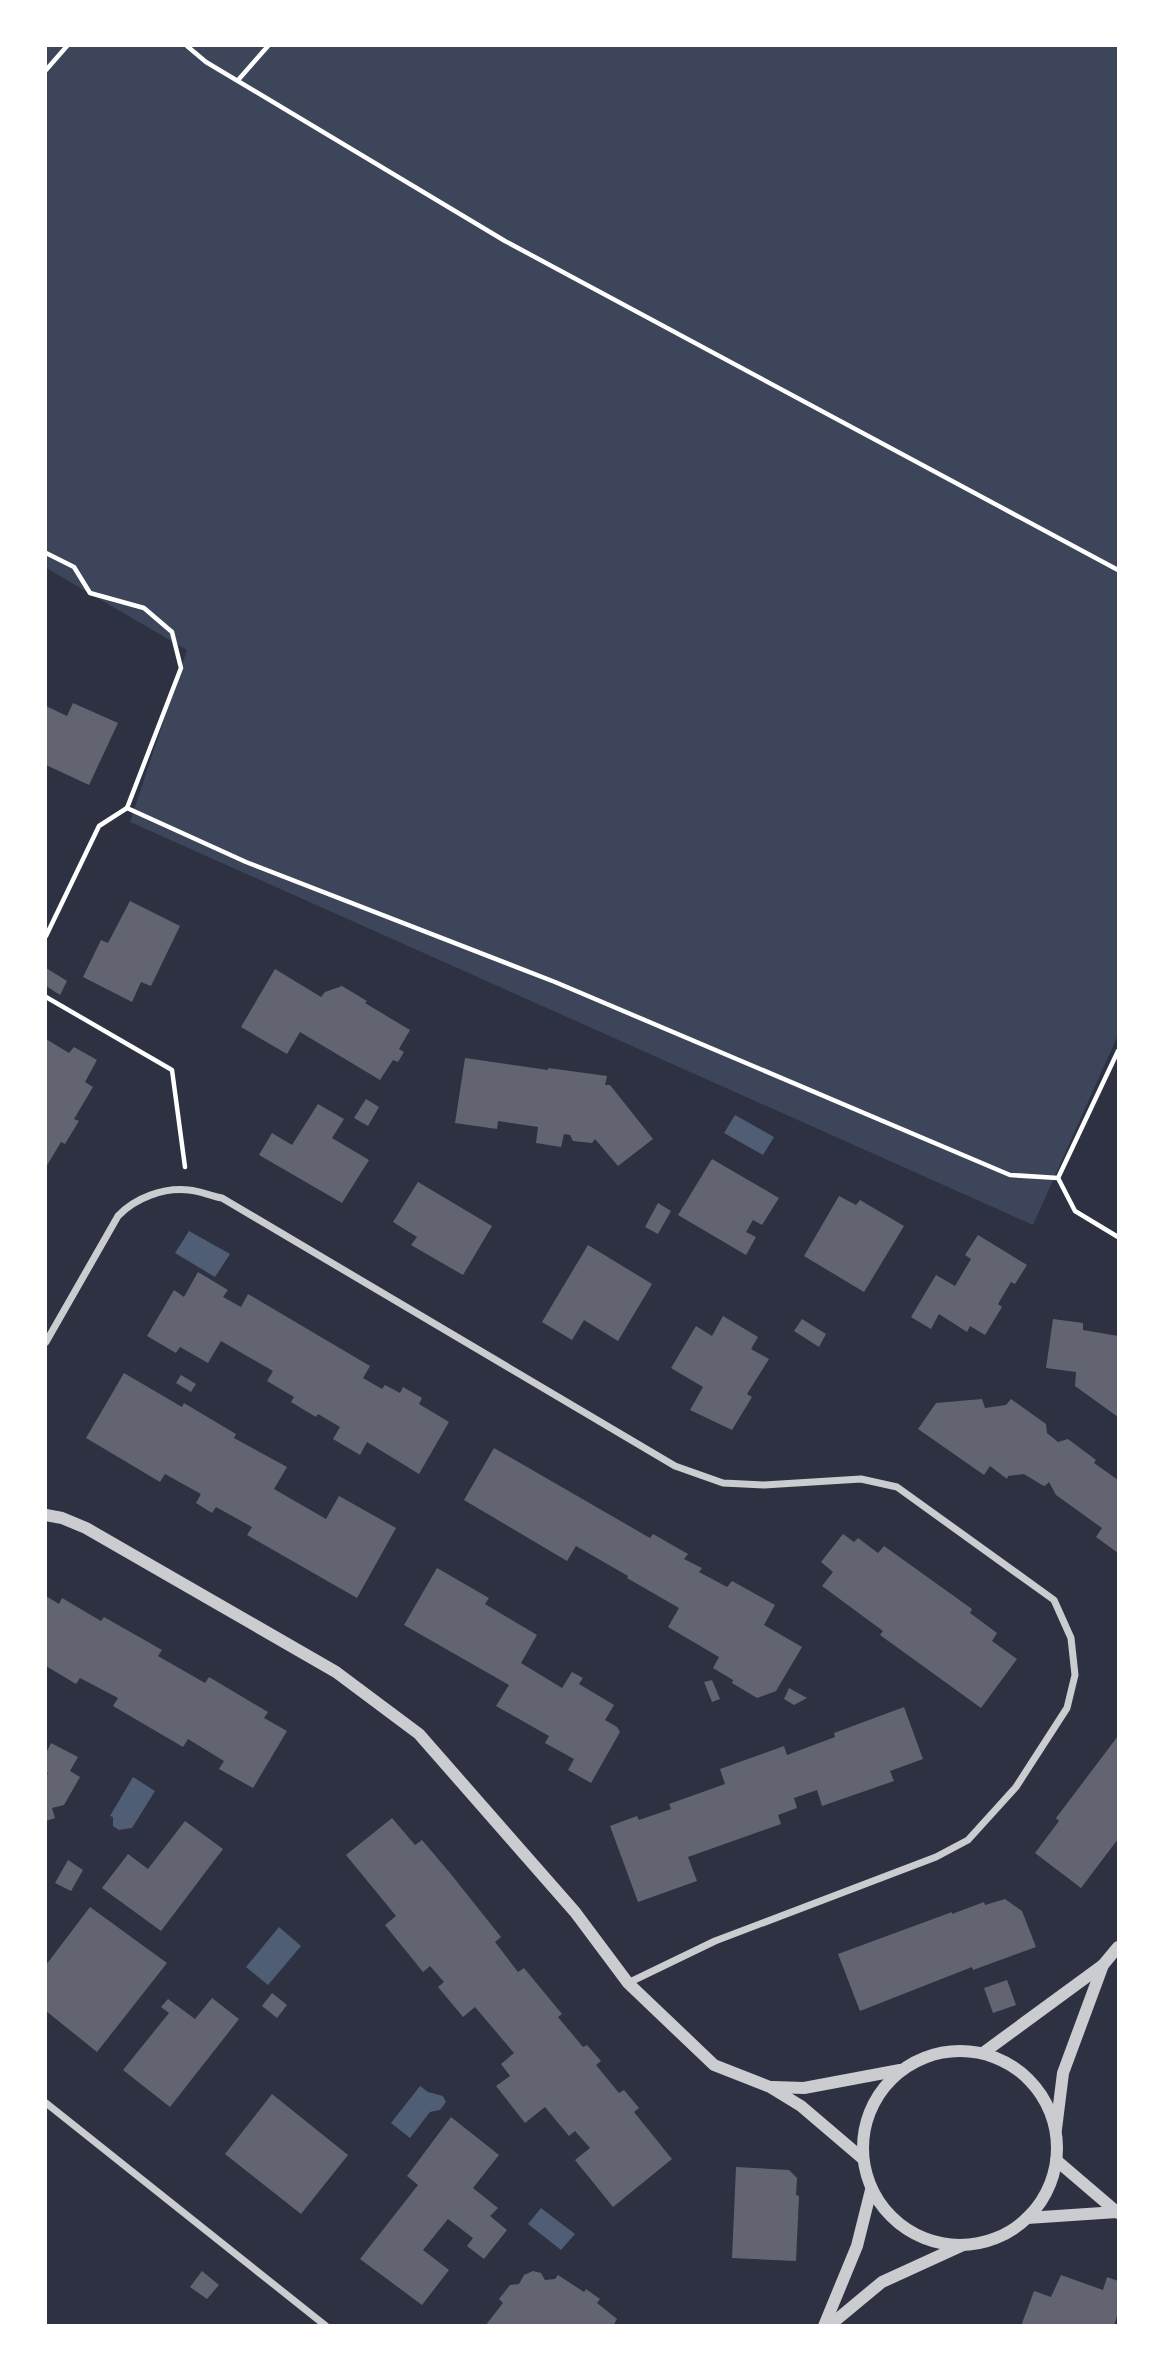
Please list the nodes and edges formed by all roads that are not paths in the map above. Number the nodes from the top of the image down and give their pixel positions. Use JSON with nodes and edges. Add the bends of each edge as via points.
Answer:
{"nodes":[{"id":1,"x":46,"y":1342,"type":"edge"},
{"id":2,"x":46,"y":1515,"type":"edge"},
{"id":3,"x":1118,"y":1947,"type":"edge"},
{"id":4,"x":1103,"y":1965,"type":"junction"},
{"id":5,"x":628,"y":1983,"type":"junction"},
{"id":6,"x":983,"y":2053,"type":"junction"},
{"id":7,"x":900,"y":2070,"type":"junction"},
{"id":8,"x":770,"y":2087,"type":"junction"},
{"id":9,"x":46,"y":2103,"type":"edge"},
{"id":10,"x":1056,"y":2132,"type":"junction"},
{"id":11,"x":862,"y":2158,"type":"junction"},
{"id":12,"x":1056,"y":2160,"type":"junction"},
{"id":13,"x":872,"y":2190,"type":"junction"},
{"id":14,"x":1118,"y":2213,"type":"edge"},
{"id":15,"x":1027,"y":2218,"type":"junction"},
{"id":16,"x":965,"y":2244,"type":"junction"},
{"id":17,"x":326,"y":2326,"type":"edge"},
{"id":18,"x":827,"y":2326,"type":"edge"}],
"edges":[{"from":1,"to":5,"type":"street","via":[[118,1216],[129,1205],[154,1194],[188,1190],[222,1198],[675,1466],[723,1483],[861,1479],[897,1487],[1054,1601],[1071,1638],[1075,1675],[1067,1708],[1016,1787],[968,1840],[936,1857],[715,1941]]},
{"from":2,"to":5,"type":"street","via":[[86,1528],[336,1672],[419,1734],[575,1912]]},
{"from":3,"to":4,"type":"street"},
{"from":4,"to":6,"type":"street"},
{"from":4,"to":10,"type":"street","via":[[1063,2073]]},
{"from":5,"to":8,"type":"street","via":[[714,2065]]},
{"from":6,"to":7,"type":"street","via":[[944,2052]]},
{"from":6,"to":10,"type":"street","via":[[1009,2064],[1031,2082],[1047,2105]]},
{"from":7,"to":8,"type":"street","via":[[804,2088]]},
{"from":7,"to":11,"type":"street","via":[[877,2095],[864,2125]]},
{"from":8,"to":11,"type":"street","via":[[801,2106]]},
{"from":9,"to":17,"type":"street"},
{"from":10,"to":12,"type":"street"},
{"from":11,"to":13,"type":"street"},
{"from":12,"to":14,"type":"street"},
{"from":12,"to":15,"type":"street","via":[[1041,2201]]},
{"from":13,"to":16,"type":"street","via":[[888,2214],[910,2232],[937,2242]]},
{"from":13,"to":18,"type":"street"},
{"from":14,"to":15,"type":"street"},
{"from":15,"to":16,"type":"street","via":[[1009,2232]]},
{"from":16,"to":18,"type":"street","via":[[882,2282]]}]}
